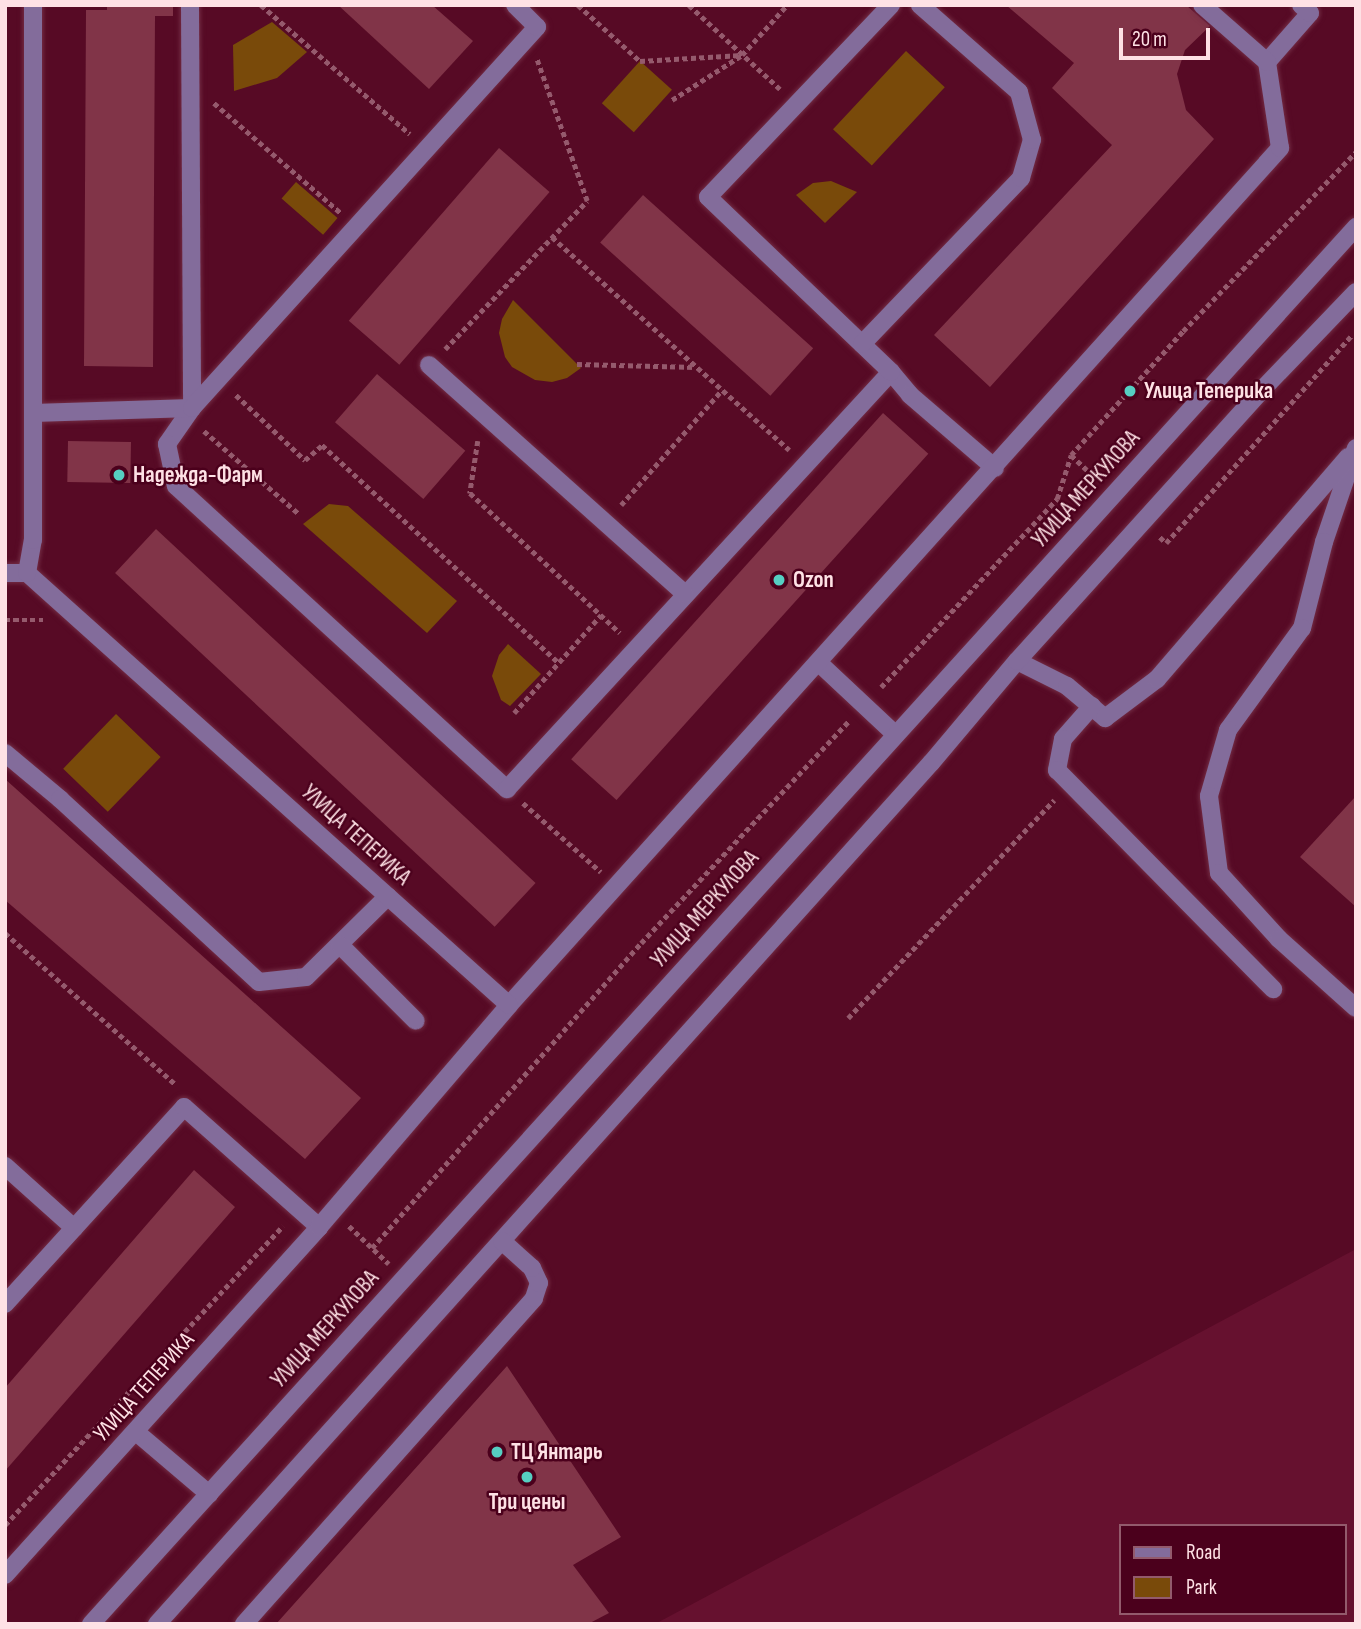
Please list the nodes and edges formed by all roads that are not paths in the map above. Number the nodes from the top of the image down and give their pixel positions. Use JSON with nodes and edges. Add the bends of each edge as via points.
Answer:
{"nodes":[{"id":1,"x":33,"y":5,"type":"edge"},
{"id":2,"x":190,"y":5,"type":"edge"},
{"id":3,"x":514,"y":5,"type":"edge"},
{"id":4,"x":891,"y":5,"type":"edge"},
{"id":5,"x":920,"y":5,"type":"edge"},
{"id":6,"x":1202,"y":5,"type":"edge"},
{"id":7,"x":1301,"y":5,"type":"edge"},
{"id":8,"x":1266,"y":62,"type":"junction"},
{"id":9,"x":1356,"y":227,"type":"edge"},
{"id":10,"x":1356,"y":292,"type":"edge"},
{"id":11,"x":862,"y":344,"type":"junction"},
{"id":12,"x":429,"y":365,"type":"road end"},
{"id":13,"x":891,"y":372,"type":"junction"},
{"id":14,"x":189,"y":412,"type":"junction"},
{"id":15,"x":33,"y":413,"type":"junction"},
{"id":16,"x":1355,"y":448,"type":"edge"},
{"id":17,"x":995,"y":468,"type":"junction"},
{"id":18,"x":5,"y":573,"type":"edge"},
{"id":19,"x":27,"y":573,"type":"junction"},
{"id":20,"x":685,"y":594,"type":"junction"},
{"id":21,"x":1017,"y":661,"type":"junction"},
{"id":22,"x":819,"y":663,"type":"junction"},
{"id":23,"x":1092,"y":706,"type":"junction"},
{"id":24,"x":896,"y":734,"type":"junction"},
{"id":25,"x":5,"y":753,"type":"edge"},
{"id":26,"x":388,"y":896,"type":"junction"},
{"id":27,"x":340,"y":944,"type":"junction"},
{"id":28,"x":1273,"y":989,"type":"dead end"},
{"id":29,"x":509,"y":1005,"type":"junction"},
{"id":30,"x":1356,"y":1008,"type":"edge"},
{"id":31,"x":416,"y":1021,"type":"dead end"},
{"id":32,"x":5,"y":1166,"type":"edge"},
{"id":33,"x":319,"y":1227,"type":"junction"},
{"id":34,"x":74,"y":1228,"type":"junction"},
{"id":35,"x":502,"y":1241,"type":"junction"},
{"id":36,"x":5,"y":1304,"type":"edge"},
{"id":37,"x":136,"y":1432,"type":"junction"},
{"id":38,"x":209,"y":1494,"type":"junction"},
{"id":39,"x":5,"y":1575,"type":"edge"},
{"id":40,"x":91,"y":1624,"type":"edge"},
{"id":41,"x":157,"y":1624,"type":"edge"},
{"id":42,"x":244,"y":1624,"type":"edge"}],
"edges":[{"from":1,"to":15,"type":"street"},
{"from":2,"to":14,"type":"street"},
{"from":3,"to":14,"type":"street","via":[[537,27]]},
{"from":4,"to":11,"type":"street","via":[[708,197]]},
{"from":5,"to":11,"type":"street","via":[[1019,92],[1032,140],[1021,178]]},
{"from":6,"to":8,"type":"street"},
{"from":7,"to":8,"type":"street","via":[[1310,13]]},
{"from":8,"to":17,"type":"street","via":[[1280,148]]},
{"from":9,"to":24,"type":"street","name":"УЛИЦА МЕРКУЛОВА"},
{"from":10,"to":21,"type":"street"},
{"from":11,"to":13,"type":"street"},
{"from":12,"to":20,"type":"street"},
{"from":13,"to":17,"type":"street","via":[[910,395]]},
{"from":13,"to":20,"type":"street"},
{"from":14,"to":15,"type":"street"},
{"from":14,"to":20,"type":"street","via":[[167,444],[176,486],[507,789]]},
{"from":15,"to":19,"type":"street","via":[[33,540]]},
{"from":16,"to":23,"type":"street","via":[[1157,679],[1105,718]]},
{"from":16,"to":30,"type":"street","via":[[1302,628],[1228,730],[1209,796],[1219,873],[1279,939]]},
{"from":17,"to":22,"type":"street"},
{"from":18,"to":19,"type":"street"},
{"from":19,"to":26,"type":"street","name":"УЛИЦА ТЕПЕРИКА"},
{"from":21,"to":23,"type":"street"},
{"from":21,"to":35,"type":"street"},
{"from":22,"to":24,"type":"street"},
{"from":22,"to":29,"type":"street"},
{"from":23,"to":28,"type":"street","via":[[1063,739],[1057,771]]},
{"from":24,"to":38,"type":"street","name":"УЛИЦА МЕРКУЛОВА"},
{"from":25,"to":27,"type":"street","via":[[259,982],[306,977]]},
{"from":26,"to":27,"type":"street"},
{"from":26,"to":29,"type":"street","name":"УЛИЦА ТЕПЕРИКА"},
{"from":27,"to":31,"type":"street"},
{"from":29,"to":33,"type":"street","name":"УЛИЦА ТЕПЕРИКА"},
{"from":32,"to":34,"type":"street"},
{"from":33,"to":34,"type":"street","via":[[184,1107]]},
{"from":33,"to":37,"type":"street","name":"УЛИЦА ТЕПЕРИКА"},
{"from":34,"to":36,"type":"street"},
{"from":35,"to":41,"type":"street"},
{"from":35,"to":42,"type":"street","via":[[532,1268],[539,1283],[534,1298]]},
{"from":37,"to":38,"type":"street"},
{"from":37,"to":39,"type":"street","name":"УЛИЦА ТЕПЕРИКА"},
{"from":38,"to":40,"type":"street","name":"УЛИЦА МЕРКУЛОВА"}]}
